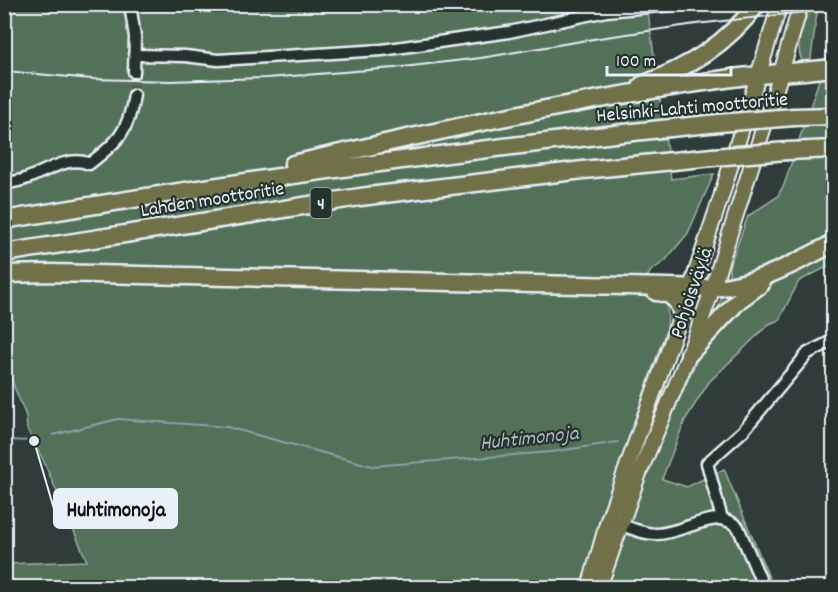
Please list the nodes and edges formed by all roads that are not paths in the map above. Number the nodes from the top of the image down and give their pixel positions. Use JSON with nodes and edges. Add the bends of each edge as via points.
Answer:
{"nodes":[{"id":1,"x":130,"y":4,"type":"edge"},
{"id":2,"x":682,"y":4,"type":"edge"},
{"id":3,"x":758,"y":4,"type":"edge"},
{"id":4,"x":780,"y":4,"type":"edge"},
{"id":5,"x":801,"y":4,"type":"edge"},
{"id":6,"x":136,"y":55,"type":"junction"},
{"id":7,"x":834,"y":68,"type":"edge"},
{"id":8,"x":134,"y":72,"type":"tunnel mouth"},
{"id":9,"x":781,"y":73,"type":"junction"},
{"id":10,"x":760,"y":75,"type":"junction"},
{"id":11,"x":134,"y":95,"type":"tunnel mouth"},
{"id":12,"x":581,"y":102,"type":"junction"},
{"id":13,"x":834,"y":116,"type":"edge"},
{"id":14,"x":555,"y":140,"type":"joint"},
{"id":15,"x":834,"y":149,"type":"edge"},
{"id":16,"x":4,"y":184,"type":"edge"},
{"id":17,"x":163,"y":193,"type":"junction"},
{"id":18,"x":4,"y":220,"type":"edge"},
{"id":19,"x":834,"y":243,"type":"edge"},
{"id":20,"x":4,"y":254,"type":"edge"},
{"id":21,"x":795,"y":263,"type":"junction"},
{"id":22,"x":4,"y":274,"type":"edge"},
{"id":23,"x":638,"y":286,"type":"junction"},
{"id":24,"x":692,"y":287,"type":"junction"},
{"id":25,"x":713,"y":288,"type":"junction"},
{"id":26,"x":682,"y":315,"type":"junction"},
{"id":27,"x":834,"y":340,"type":"edge"},
{"id":28,"x":689,"y":354,"type":"junction"},
{"id":29,"x":722,"y":519,"type":"junction"},
{"id":30,"x":614,"y":522,"type":"junction"},
{"id":31,"x":589,"y":588,"type":"edge"},
{"id":32,"x":599,"y":588,"type":"edge"},
{"id":33,"x":764,"y":588,"type":"edge"}],
"edges":[{"from":1,"to":6,"type":"street"},
{"from":2,"to":6,"type":"street","via":[[606,11],[509,32],[382,50],[218,60]]},
{"from":3,"to":12,"type":"highway","via":[[730,36],[694,62],[642,85]]},
{"from":4,"to":10,"type":"main road","name":"Pohjoisväylä"},
{"from":5,"to":9,"type":"main road","name":"Pohjoisväylä"},
{"from":6,"to":8,"type":"street"},
{"from":7,"to":9,"type":"highway"},
{"from":9,"to":10,"type":"highway"},
{"from":9,"to":25,"type":"main road","name":"Pohjoisväylä"},
{"from":10,"to":12,"type":"highway"},
{"from":10,"to":24,"type":"main road","name":"Pohjoisväylä"},
{"from":11,"to":16,"type":"street","via":[[131,117],[122,132],[112,147],[89,164],[62,164]]},
{"from":12,"to":17,"type":"highway"},
{"from":13,"to":14,"type":"highway","name":"Helsinki-Lahti moottoritie","number":"4","bridge":true},
{"from":14,"to":17,"type":"highway","name":"Lahden moottoritie","number":"4"},
{"from":15,"to":20,"type":"highway","name":"Lahden moottoritie","number":"4","bridge":true,"via":[[569,171],[304,205]]},
{"from":17,"to":18,"type":"highway","name":"Lahden moottoritie","number":"4"},
{"from":19,"to":21,"type":"highway"},
{"from":21,"to":25,"type":"highway","via":[[754,281]]},
{"from":21,"to":28,"type":"highway","via":[[739,300]]},
{"from":22,"to":23,"type":"highway"},
{"from":23,"to":24,"type":"highway"},
{"from":23,"to":26,"type":"highway","via":[[666,292],[676,299]]},
{"from":24,"to":25,"type":"highway"},
{"from":24,"to":26,"type":"main road","name":"Pohjoisväylä"},
{"from":25,"to":28,"type":"main road","name":"Pohjoisväylä"},
{"from":26,"to":30,"type":"main road","name":"Pohjoisväylä"},
{"from":27,"to":29,"type":"street","via":[[807,353],[743,431],[707,463]]},
{"from":28,"to":30,"type":"main road","name":"Pohjoisväylä","via":[[638,476]]},
{"from":29,"to":30,"type":"street","via":[[655,534]]},
{"from":29,"to":33,"type":"street","via":[[738,527]]},
{"from":30,"to":31,"type":"main road","name":"Pohjoisväylä"},
{"from":30,"to":32,"type":"main road","name":"Pohjoisväylä"}]}
